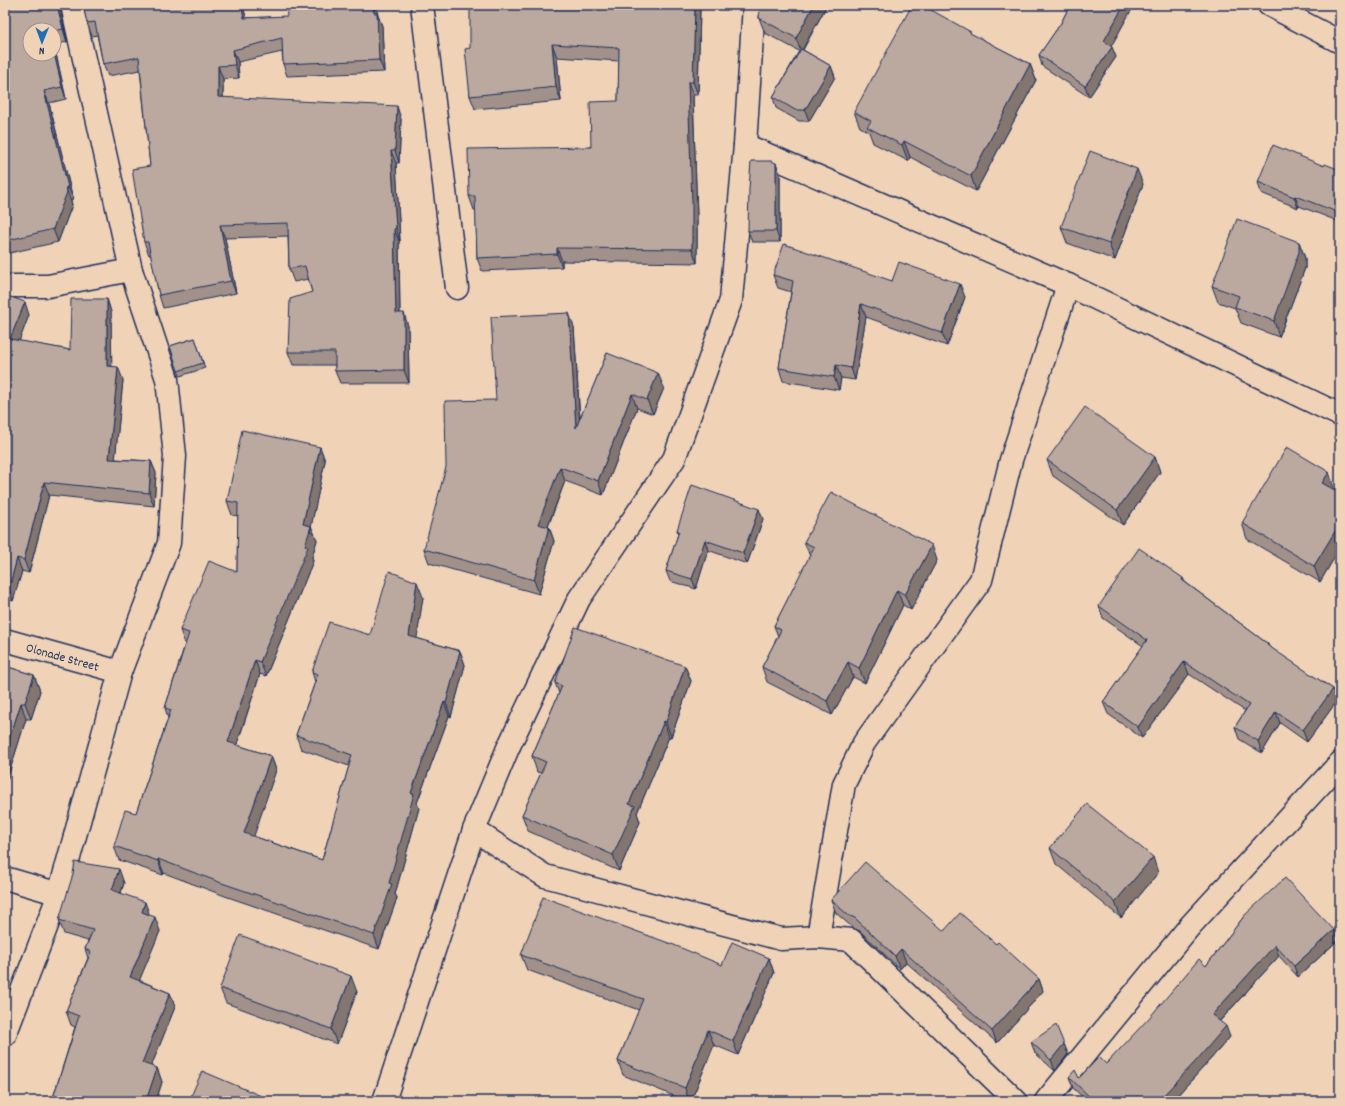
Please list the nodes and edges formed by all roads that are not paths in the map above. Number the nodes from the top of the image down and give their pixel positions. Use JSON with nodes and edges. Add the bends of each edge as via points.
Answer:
{"nodes":[{"id":1,"x":72,"y":5,"type":"edge"},
{"id":2,"x":422,"y":5,"type":"edge"},
{"id":3,"x":754,"y":5,"type":"edge"},
{"id":4,"x":1269,"y":5,"type":"edge"},
{"id":5,"x":1340,"y":42,"type":"edge"},
{"id":6,"x":745,"y":145,"type":"junction"},
{"id":7,"x":131,"y":270,"type":"junction"},
{"id":8,"x":1068,"y":285,"type":"junction"},
{"id":9,"x":5,"y":286,"type":"edge"},
{"id":10,"x":457,"y":288,"type":"dead end"},
{"id":11,"x":1340,"y":415,"type":"edge"},
{"id":12,"x":5,"y":640,"type":"edge"},
{"id":13,"x":120,"y":672,"type":"junction"},
{"id":14,"x":1340,"y":763,"type":"edge"},
{"id":15,"x":474,"y":830,"type":"junction"},
{"id":16,"x":5,"y":878,"type":"edge"},
{"id":17,"x":59,"y":894,"type":"junction"},
{"id":18,"x":818,"y":937,"type":"junction"},
{"id":19,"x":5,"y":1035,"type":"edge"},
{"id":20,"x":384,"y":1101,"type":"edge"},
{"id":21,"x":1016,"y":1101,"type":"edge"},
{"id":22,"x":1046,"y":1101,"type":"edge"}],
"edges":[{"from":1,"to":7,"type":"street"},
{"from":2,"to":10,"type":"street"},
{"from":3,"to":6,"type":"street"},
{"from":4,"to":5,"type":"street"},
{"from":6,"to":8,"type":"street"},
{"from":6,"to":15,"type":"street","via":[[731,300],[674,460],[579,599],[508,748]]},
{"from":7,"to":9,"type":"street","via":[[48,286]]},
{"from":7,"to":13,"type":"street","via":[[167,379],[175,456],[169,543]]},
{"from":8,"to":11,"type":"street"},
{"from":8,"to":18,"type":"street","via":[[1011,460],[981,580],[864,743],[844,784]]},
{"from":12,"to":13,"type":"street","name":"Olonade Street"},
{"from":13,"to":17,"type":"street"},
{"from":14,"to":22,"type":"street","via":[[1190,926]]},
{"from":15,"to":18,"type":"street","via":[[545,876],[780,939]]},
{"from":15,"to":20,"type":"street"},
{"from":16,"to":17,"type":"street"},
{"from":17,"to":19,"type":"street"},
{"from":18,"to":21,"type":"street","via":[[851,940]]}]}
